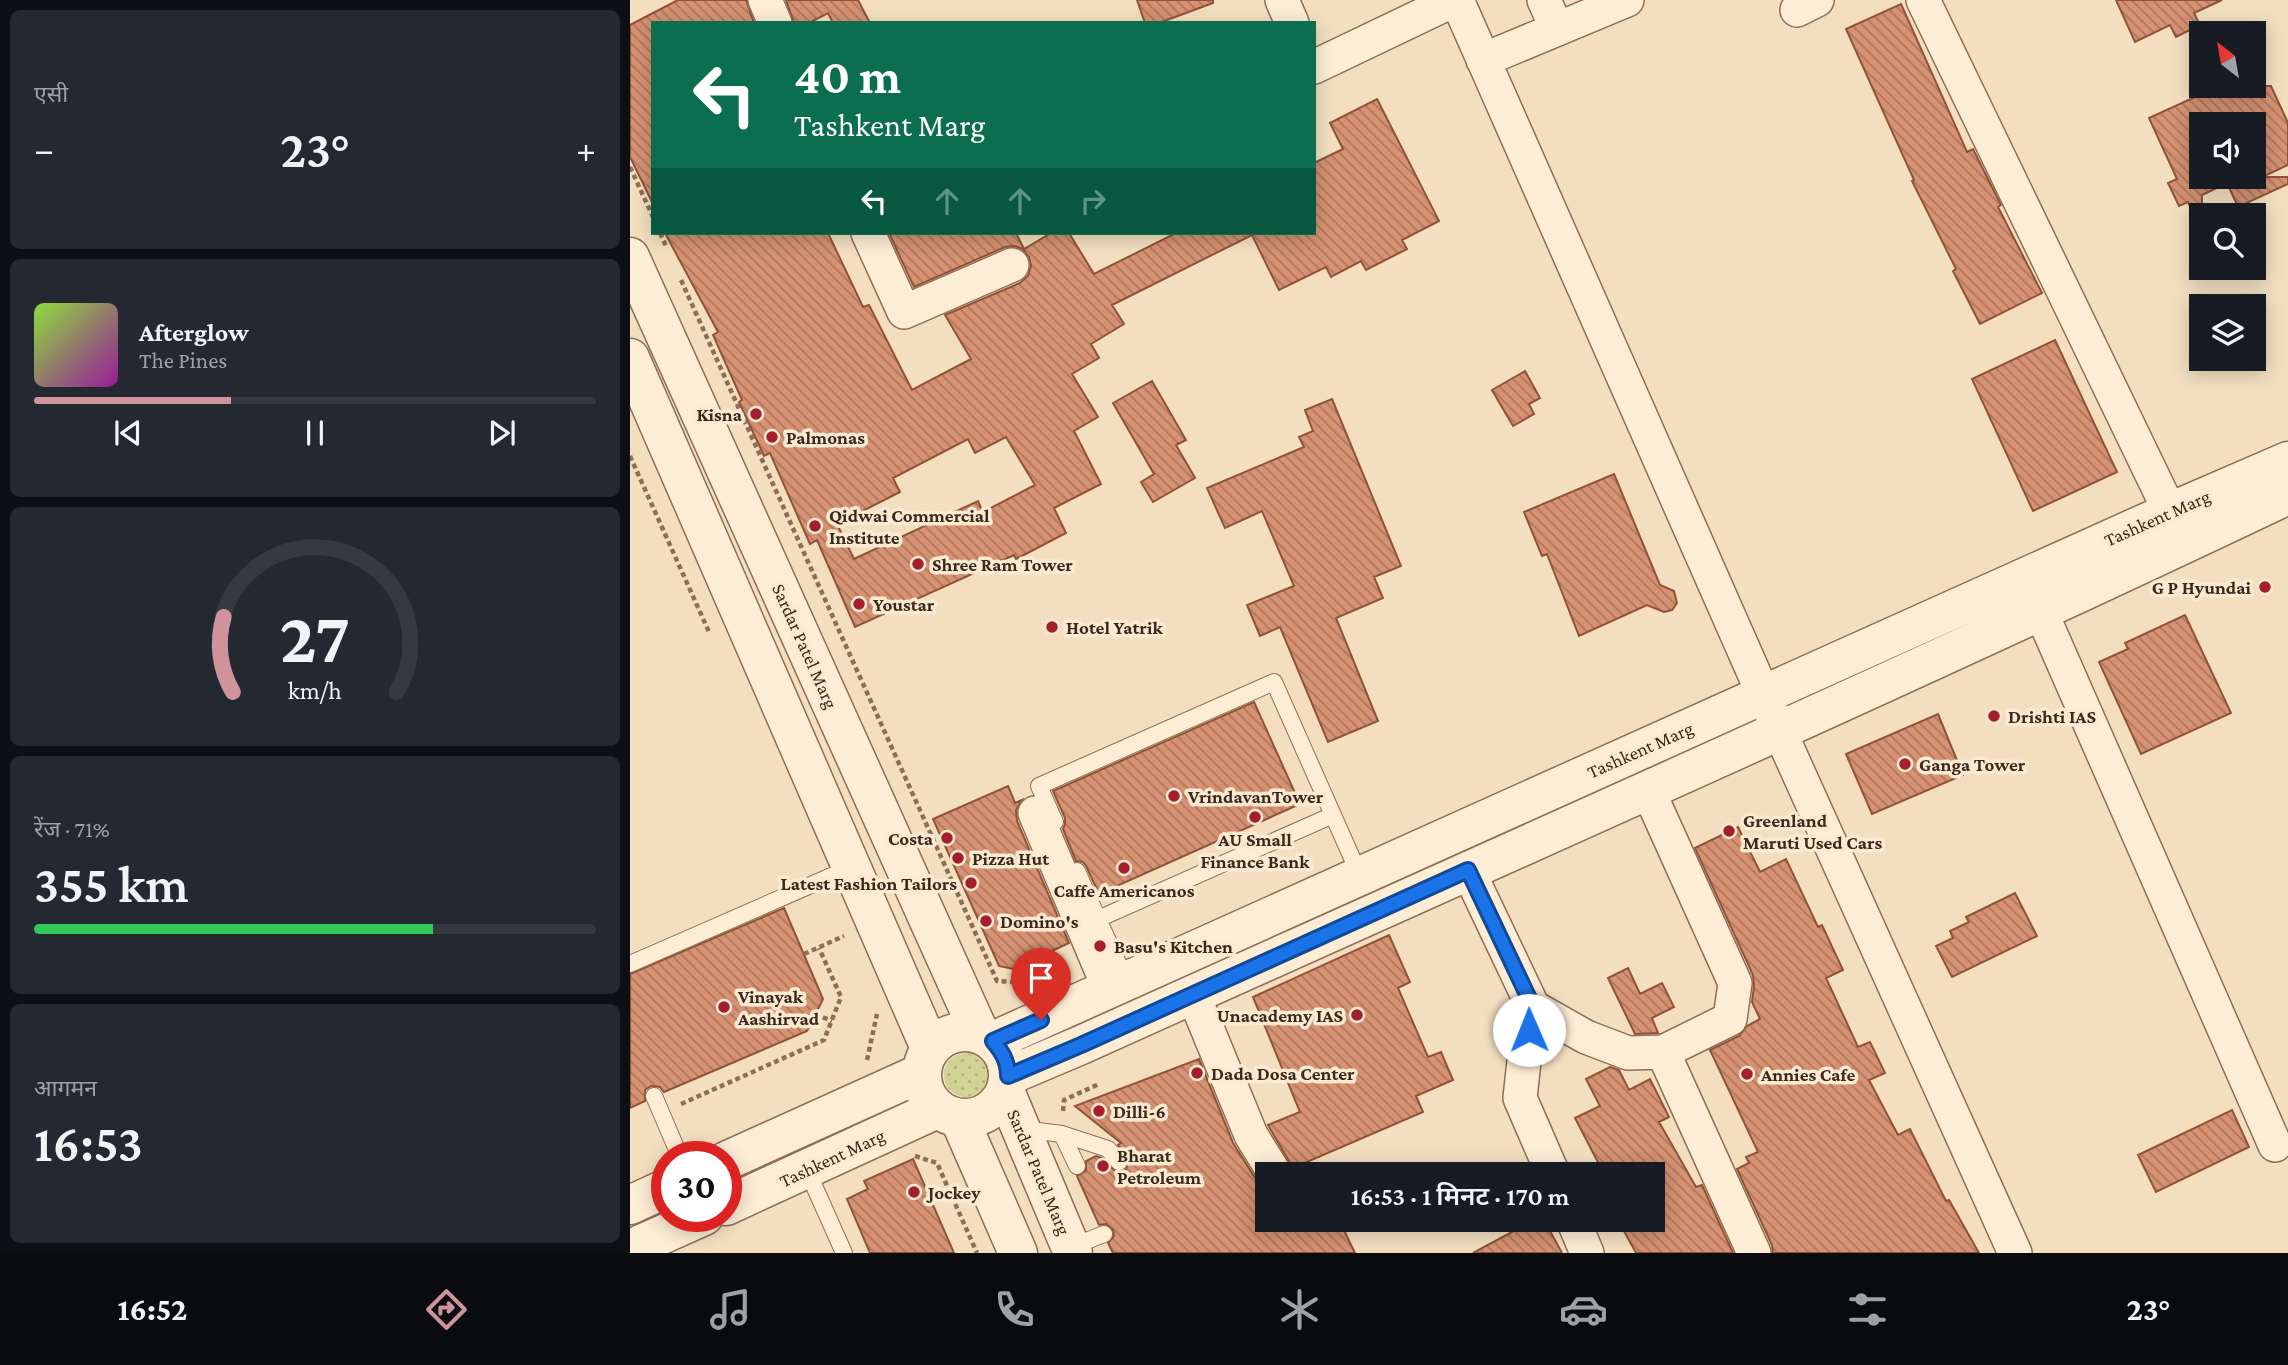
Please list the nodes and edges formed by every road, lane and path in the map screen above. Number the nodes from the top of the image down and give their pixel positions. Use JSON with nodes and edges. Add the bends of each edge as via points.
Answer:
{"nodes":[{"id":1,"x":765,"y":0,"type":"edge"},
{"id":2,"x":1282,"y":0,"type":"edge"},
{"id":3,"x":1456,"y":0,"type":"edge"},
{"id":4,"x":1627,"y":0,"type":"edge"},
{"id":5,"x":1923,"y":0,"type":"edge"},
{"id":6,"x":1551,"y":15,"type":"edge"},
{"id":7,"x":774,"y":21,"type":"edge"},
{"id":8,"x":1291,"y":21,"type":"edge"},
{"id":9,"x":1483,"y":61,"type":"junction"},
{"id":10,"x":1316,"y":66,"type":"edge"},
{"id":11,"x":630,"y":167,"type":"edge"},
{"id":12,"x":651,"y":214,"type":"edge"},
{"id":13,"x":661,"y":235,"type":"edge"},
{"id":14,"x":870,"y":235,"type":"edge"},
{"id":15,"x":630,"y":257,"type":"edge"},
{"id":16,"x":671,"y":258,"type":"dead end"},
{"id":17,"x":1012,"y":265,"type":"dead end"},
{"id":18,"x":677,"y":271,"type":"dead end"},
{"id":19,"x":630,"y":358,"type":"edge"},
{"id":20,"x":639,"y":402,"type":"edge"},
{"id":21,"x":2288,"y":461,"type":"edge"},
{"id":22,"x":2288,"y":495,"type":"edge"},
{"id":23,"x":2169,"y":512,"type":"junction"},
{"id":24,"x":2041,"y":612,"type":"junction"},
{"id":25,"x":1763,"y":695,"type":"junction"},
{"id":26,"x":1780,"y":732,"type":"junction"},
{"id":27,"x":1648,"y":790,"type":"junction"},
{"id":28,"x":1035,"y":813,"type":"dead end"},
{"id":29,"x":1333,"y":815,"type":"junction"},
{"id":30,"x":852,"y":867,"type":"junction"},
{"id":31,"x":1468,"y":870,"type":"junction"},
{"id":32,"x":1360,"y":876,"type":"junction"},
{"id":33,"x":1098,"y":919,"type":"junction"},
{"id":34,"x":845,"y":936,"type":"dead end"},
{"id":35,"x":819,"y":947,"type":"junction"},
{"id":36,"x":804,"y":954,"type":"dead end"},
{"id":37,"x":630,"y":964,"type":"edge"},
{"id":38,"x":1039,"y":984,"type":"dead end"},
{"id":39,"x":1118,"y":984,"type":"junction"},
{"id":40,"x":1193,"y":994,"type":"junction"},
{"id":41,"x":1533,"y":1007,"type":"junction"},
{"id":42,"x":815,"y":1014,"type":"dead end"},
{"id":43,"x":832,"y":1021,"type":"junction"},
{"id":44,"x":1663,"y":1052,"type":"junction"},
{"id":45,"x":926,"y":1061,"type":"junction"},
{"id":46,"x":996,"y":1061,"type":"junction"},
{"id":47,"x":654,"y":1096,"type":"dead end"},
{"id":48,"x":677,"y":1105,"type":"dead end"},
{"id":49,"x":948,"y":1114,"type":"junction"},
{"id":50,"x":1020,"y":1128,"type":"junction"},
{"id":51,"x":1062,"y":1134,"type":"junction"},
{"id":52,"x":673,"y":1141,"type":"edge"},
{"id":53,"x":2275,"y":1145,"type":"dead end"},
{"id":54,"x":742,"y":1153,"type":"edge"},
{"id":55,"x":911,"y":1154,"type":"dead end"},
{"id":56,"x":1119,"y":1162,"type":"dead end"},
{"id":57,"x":1268,"y":1162,"type":"edge"},
{"id":58,"x":1548,"y":1162,"type":"edge"},
{"id":59,"x":1077,"y":1167,"type":"dead end"},
{"id":60,"x":807,"y":1170,"type":"junction"},
{"id":61,"x":651,"y":1195,"type":"edge"},
{"id":62,"x":742,"y":1199,"type":"edge"},
{"id":63,"x":630,"y":1205,"type":"edge"},
{"id":64,"x":668,"y":1232,"type":"edge"},
{"id":65,"x":1578,"y":1232,"type":"edge"},
{"id":66,"x":1083,"y":1245,"type":"edge"},
{"id":67,"x":630,"y":1249,"type":"edge"},
{"id":68,"x":844,"y":1253,"type":"edge"},
{"id":69,"x":977,"y":1253,"type":"edge"},
{"id":70,"x":1018,"y":1253,"type":"edge"},
{"id":71,"x":1587,"y":1253,"type":"edge"},
{"id":72,"x":1754,"y":1253,"type":"edge"},
{"id":73,"x":2015,"y":1253,"type":"edge"}],
"edges":[{"from":1,"to":7,"type":"street"},
{"from":2,"to":8,"type":"street"},
{"from":3,"to":9,"type":"street"},
{"from":3,"to":10,"type":"street"},
{"from":4,"to":6,"type":"street"},
{"from":5,"to":23,"type":"street"},
{"from":6,"to":9,"type":"street"},
{"from":9,"to":25,"type":"street"},
{"from":11,"to":12,"type":"path"},
{"from":13,"to":16,"type":"path"},
{"from":14,"to":17,"type":"street","via":[[904,312]]},
{"from":15,"to":46,"type":"street","name":"Sardar Patel Marg"},
{"from":18,"to":38,"type":"path","via":[[997,981]]},
{"from":19,"to":20,"type":"street"},
{"from":20,"to":30,"type":"street"},
{"from":21,"to":23,"type":"street","name":"Tashkent Marg"},
{"from":22,"to":24,"type":"street","name":"Tashkent Marg"},
{"from":23,"to":25,"type":"street","name":"Tashkent Marg"},
{"from":24,"to":26,"type":"street","name":"Tashkent Marg"},
{"from":24,"to":53,"type":"street"},
{"from":25,"to":26,"type":"street"},
{"from":25,"to":32,"type":"street","name":"Tashkent Marg"},
{"from":26,"to":27,"type":"street","name":"Tashkent Marg"},
{"from":26,"to":73,"type":"street"},
{"from":27,"to":31,"type":"street","name":"Tashkent Marg"},
{"from":27,"to":44,"type":"street","via":[[1735,983],[1730,1019]]},
{"from":28,"to":39,"type":"street"},
{"from":29,"to":32,"type":"lane"},
{"from":29,"to":33,"type":"lane"},
{"from":29,"to":33,"type":"lane","via":[[1274,682],[1040,786]]},
{"from":30,"to":37,"type":"lane"},
{"from":30,"to":45,"type":"street"},
{"from":31,"to":40,"type":"street","name":"Tashkent Marg"},
{"from":31,"to":41,"type":"street"},
{"from":32,"to":39,"type":"street","name":"Tashkent Marg"},
{"from":33,"to":39,"type":"lane"},
{"from":34,"to":35,"type":"path"},
{"from":35,"to":36,"type":"path"},
{"from":35,"to":43,"type":"path","via":[[841,997]]},
{"from":39,"to":46,"type":"street","name":"Tashkent Marg"},
{"from":40,"to":46,"type":"street","name":"Tashkent Marg"},
{"from":40,"to":57,"type":"street","via":[[1251,1135]]},
{"from":41,"to":44,"type":"street","via":[[1586,1037],[1628,1053]]},
{"from":41,"to":58,"type":"street","via":[[1520,1098]]},
{"from":42,"to":43,"type":"path"},
{"from":43,"to":48,"type":"path","via":[[824,1040]]},
{"from":44,"to":72,"type":"street"},
{"from":45,"to":46,"type":"street","via":[[940,1039],[966,1032]]},
{"from":45,"to":49,"type":"street","via":[[923,1087],[928,1099]]},
{"from":45,"to":54,"type":"street","name":"Tashkent Marg"},
{"from":46,"to":49,"type":"street","via":[[993,1108],[980,1116]]},
{"from":46,"to":50,"type":"street","name":"Sardar Patel Marg"},
{"from":47,"to":52,"type":"lane"},
{"from":49,"to":60,"type":"street","name":"Tashkent Marg"},
{"from":49,"to":70,"type":"street"},
{"from":50,"to":51,"type":"lane"},
{"from":50,"to":66,"type":"street","name":"Sardar Patel Marg"},
{"from":51,"to":56,"type":"lane","via":[[1108,1149]]},
{"from":51,"to":59,"type":"lane"},
{"from":55,"to":69,"type":"path","via":[[937,1163]]},
{"from":60,"to":62,"type":"street","name":"Tashkent Marg"},
{"from":60,"to":68,"type":"lane"},
{"from":61,"to":63,"type":"street"},
{"from":64,"to":67,"type":"street"},
{"from":65,"to":71,"type":"street"}]}
